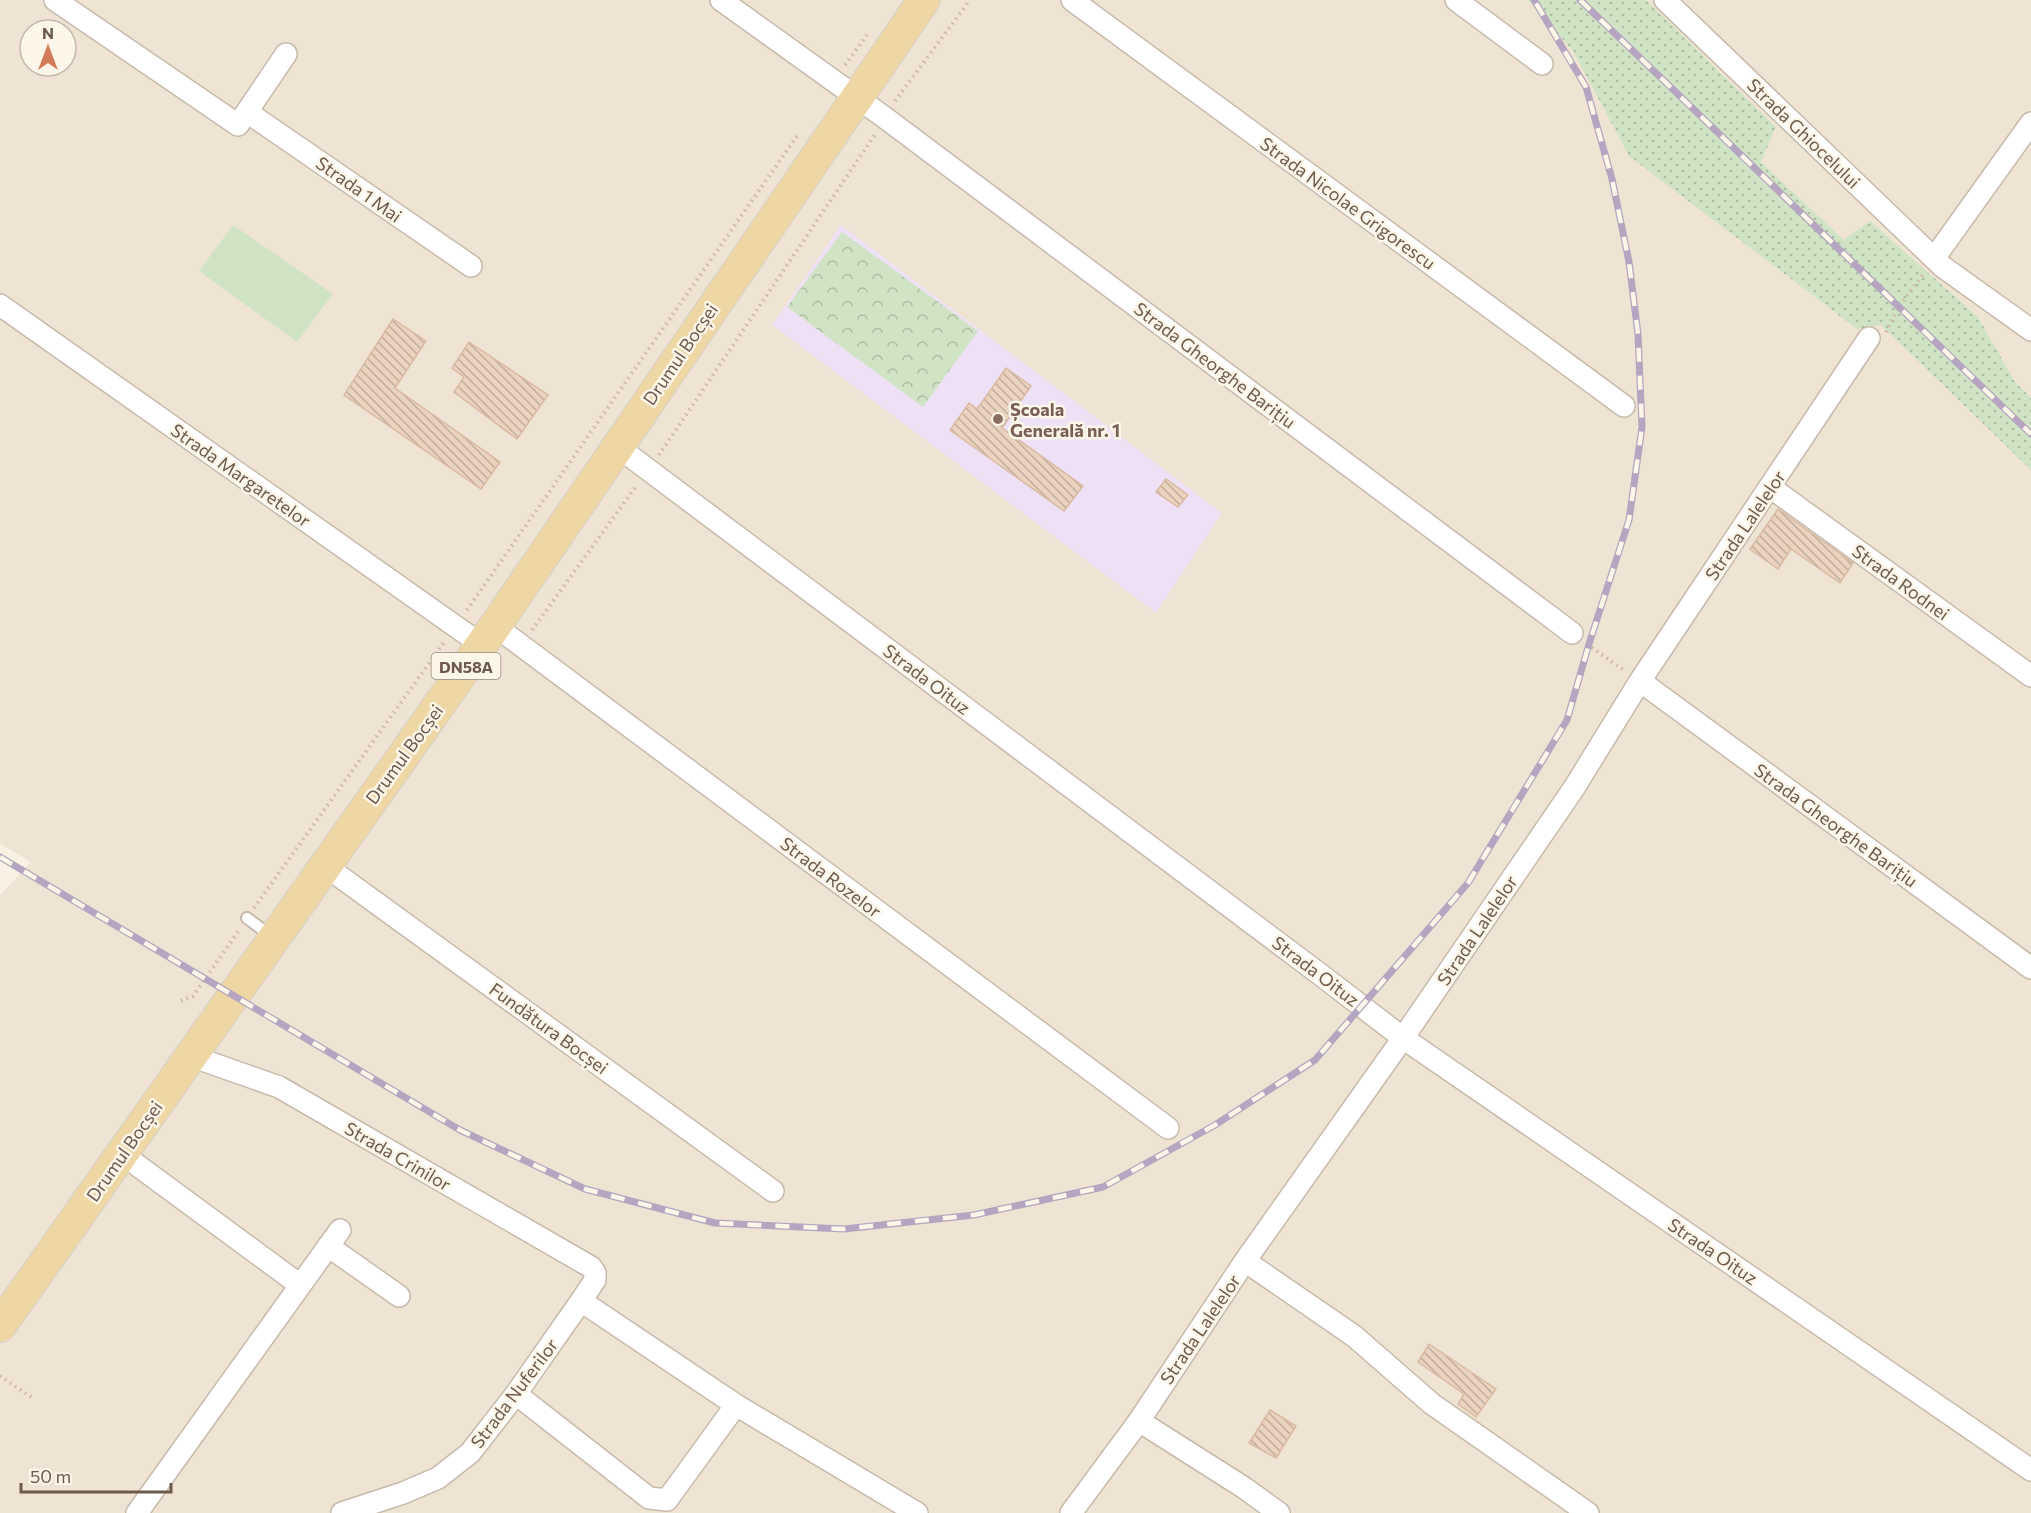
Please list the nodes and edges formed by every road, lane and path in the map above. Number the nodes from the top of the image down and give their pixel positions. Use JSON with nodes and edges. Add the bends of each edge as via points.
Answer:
{"nodes":[{"id":1,"x":56,"y":0,"type":"edge"},
{"id":2,"x":721,"y":0,"type":"edge"},
{"id":3,"x":924,"y":0,"type":"edge"},
{"id":4,"x":970,"y":0,"type":"edge"},
{"id":5,"x":1072,"y":0,"type":"edge"},
{"id":6,"x":1456,"y":0,"type":"edge"},
{"id":7,"x":1665,"y":0,"type":"edge"},
{"id":8,"x":286,"y":54,"type":"dead end"},
{"id":9,"x":1542,"y":64,"type":"dead end"},
{"id":10,"x":857,"y":97,"type":"junction"},
{"id":11,"x":893,"y":103,"type":"dead end"},
{"id":12,"x":247,"y":112,"type":"junction"},
{"id":13,"x":2031,"y":123,"type":"edge"},
{"id":14,"x":798,"y":136,"type":"dead end"},
{"id":15,"x":875,"y":136,"type":"dead end"},
{"id":16,"x":1939,"y":262,"type":"junction"},
{"id":17,"x":471,"y":266,"type":"dead end"},
{"id":18,"x":0,"y":305,"type":"edge"},
{"id":19,"x":2031,"y":330,"type":"edge"},
{"id":20,"x":1869,"y":338,"type":"joint"},
{"id":21,"x":1624,"y":406,"type":"dead end"},
{"id":22,"x":618,"y":447,"type":"junction"},
{"id":23,"x":648,"y":470,"type":"junction"},
{"id":24,"x":1770,"y":487,"type":"junction"},
{"id":25,"x":482,"y":589,"type":"dead end"},
{"id":26,"x":1572,"y":633,"type":"joint"},
{"id":27,"x":488,"y":636,"type":"junction"},
{"id":28,"x":445,"y":642,"type":"dead end"},
{"id":29,"x":521,"y":646,"type":"junction"},
{"id":30,"x":2031,"y":676,"type":"edge"},
{"id":31,"x":1640,"y":681,"type":"junction"},
{"id":32,"x":324,"y":865,"type":"junction"},
{"id":33,"x":247,"y":918,"type":"junction"},
{"id":34,"x":274,"y":938,"type":"junction"},
{"id":35,"x":2031,"y":968,"type":"edge"},
{"id":36,"x":181,"y":1001,"type":"dead end"},
{"id":37,"x":1403,"y":1038,"type":"junction"},
{"id":38,"x":191,"y":1056,"type":"junction"},
{"id":39,"x":1168,"y":1128,"type":"dead end"},
{"id":40,"x":122,"y":1154,"type":"junction"},
{"id":41,"x":773,"y":1191,"type":"dead end"},
{"id":42,"x":1245,"y":1262,"type":"junction"},
{"id":43,"x":595,"y":1274,"type":"joint"},
{"id":44,"x":300,"y":1285,"type":"junction"},
{"id":45,"x":399,"y":1296,"type":"dead end"},
{"id":46,"x":581,"y":1301,"type":"junction"},
{"id":47,"x":0,"y":1326,"type":"edge"},
{"id":48,"x":0,"y":1376,"type":"edge"},
{"id":49,"x":516,"y":1394,"type":"junction"},
{"id":50,"x":34,"y":1399,"type":"dead end"},
{"id":51,"x":736,"y":1405,"type":"junction"},
{"id":52,"x":1139,"y":1421,"type":"junction"},
{"id":53,"x":2031,"y":1470,"type":"edge"},
{"id":54,"x":137,"y":1513,"type":"edge"},
{"id":55,"x":342,"y":1513,"type":"edge"},
{"id":56,"x":916,"y":1513,"type":"edge"},
{"id":57,"x":1071,"y":1513,"type":"edge"},
{"id":58,"x":1279,"y":1513,"type":"edge"},
{"id":59,"x":1588,"y":1513,"type":"edge"}],
"edges":[{"from":1,"to":12,"type":"street","via":[[238,125]]},
{"from":2,"to":10,"type":"street","name":"Strada Gheorghe Barițiu"},
{"from":3,"to":10,"type":"main road","name":"Drumul Bocșei","number":"DN58A"},
{"from":4,"to":11,"type":"path"},
{"from":5,"to":21,"type":"street","name":"Strada Nicolae Grigorescu"},
{"from":6,"to":9,"type":"street"},
{"from":7,"to":16,"type":"street","name":"Strada Ghiocelului"},
{"from":8,"to":12,"type":"street"},
{"from":10,"to":22,"type":"main road","name":"Drumul Bocșei","number":"DN58A"},
{"from":10,"to":26,"type":"street","name":"Strada Gheorghe Barițiu"},
{"from":12,"to":17,"type":"street","name":"Strada 1 Mai"},
{"from":13,"to":16,"type":"street"},
{"from":14,"to":25,"type":"path"},
{"from":15,"to":23,"type":"path"},
{"from":16,"to":19,"type":"street","name":"Strada Ghiocelului"},
{"from":16,"to":20,"type":"path","via":[[1898,308],[1880,345]]},
{"from":18,"to":27,"type":"street","name":"Strada Margaretelor"},
{"from":20,"to":24,"type":"street","name":"Strada Lalelelor"},
{"from":22,"to":23,"type":"street","name":"Strada Oituz"},
{"from":22,"to":27,"type":"main road","name":"Drumul Bocșei","number":"DN58A"},
{"from":23,"to":29,"type":"path"},
{"from":23,"to":37,"type":"street","name":"Strada Oituz"},
{"from":24,"to":30,"type":"street","name":"Strada Rodnei"},
{"from":24,"to":31,"type":"street","name":"Strada Lalelelor"},
{"from":26,"to":31,"type":"path"},
{"from":27,"to":29,"type":"street","name":"Strada Rozelor"},
{"from":27,"to":32,"type":"main road","name":"Drumul Bocșei","number":"DN58A"},
{"from":28,"to":33,"type":"path"},
{"from":29,"to":39,"type":"street","name":"Strada Rozelor"},
{"from":31,"to":35,"type":"street","name":"Strada Gheorghe Barițiu"},
{"from":31,"to":37,"type":"street","name":"Strada Lalelelor","via":[[1574,788]]},
{"from":32,"to":34,"type":"main road","name":"Drumul Bocșei","number":"DN58A"},
{"from":32,"to":41,"type":"street","name":"Fundătura Bocșei"},
{"from":33,"to":34,"type":"lane"},
{"from":33,"to":36,"type":"path","via":[[193,996]]},
{"from":34,"to":38,"type":"main road","name":"Drumul Bocșei","number":"DN58A"},
{"from":37,"to":42,"type":"street","name":"Strada Lalelelor"},
{"from":37,"to":53,"type":"street","name":"Strada Oituz"},
{"from":38,"to":40,"type":"main road","name":"Drumul Bocșei","number":"DN58A"},
{"from":38,"to":43,"type":"street","name":"Strada Crinilor","via":[[279,1087],[591,1268]]},
{"from":40,"to":44,"type":"street"},
{"from":40,"to":47,"type":"main road","name":"Drumul Bocșei","number":"DN58A"},
{"from":42,"to":52,"type":"street","name":"Strada Lalelelor"},
{"from":42,"to":59,"type":"street","via":[[1354,1336],[1432,1404]]},
{"from":43,"to":46,"type":"street","name":"Strada Nuferilor"},
{"from":44,"to":45,"type":"street","via":[[334,1238]]},
{"from":44,"to":54,"type":"street"},
{"from":46,"to":49,"type":"street","name":"Strada Nuferilor"},
{"from":46,"to":51,"type":"street"},
{"from":48,"to":50,"type":"path"},
{"from":49,"to":51,"type":"street","via":[[649,1498],[666,1500]]},
{"from":49,"to":55,"type":"street","name":"Strada Nuferilor","via":[[470,1453],[438,1478]]},
{"from":51,"to":56,"type":"street"},
{"from":52,"to":57,"type":"street","name":"Strada Lalelelor"},
{"from":52,"to":58,"type":"street"}]}
